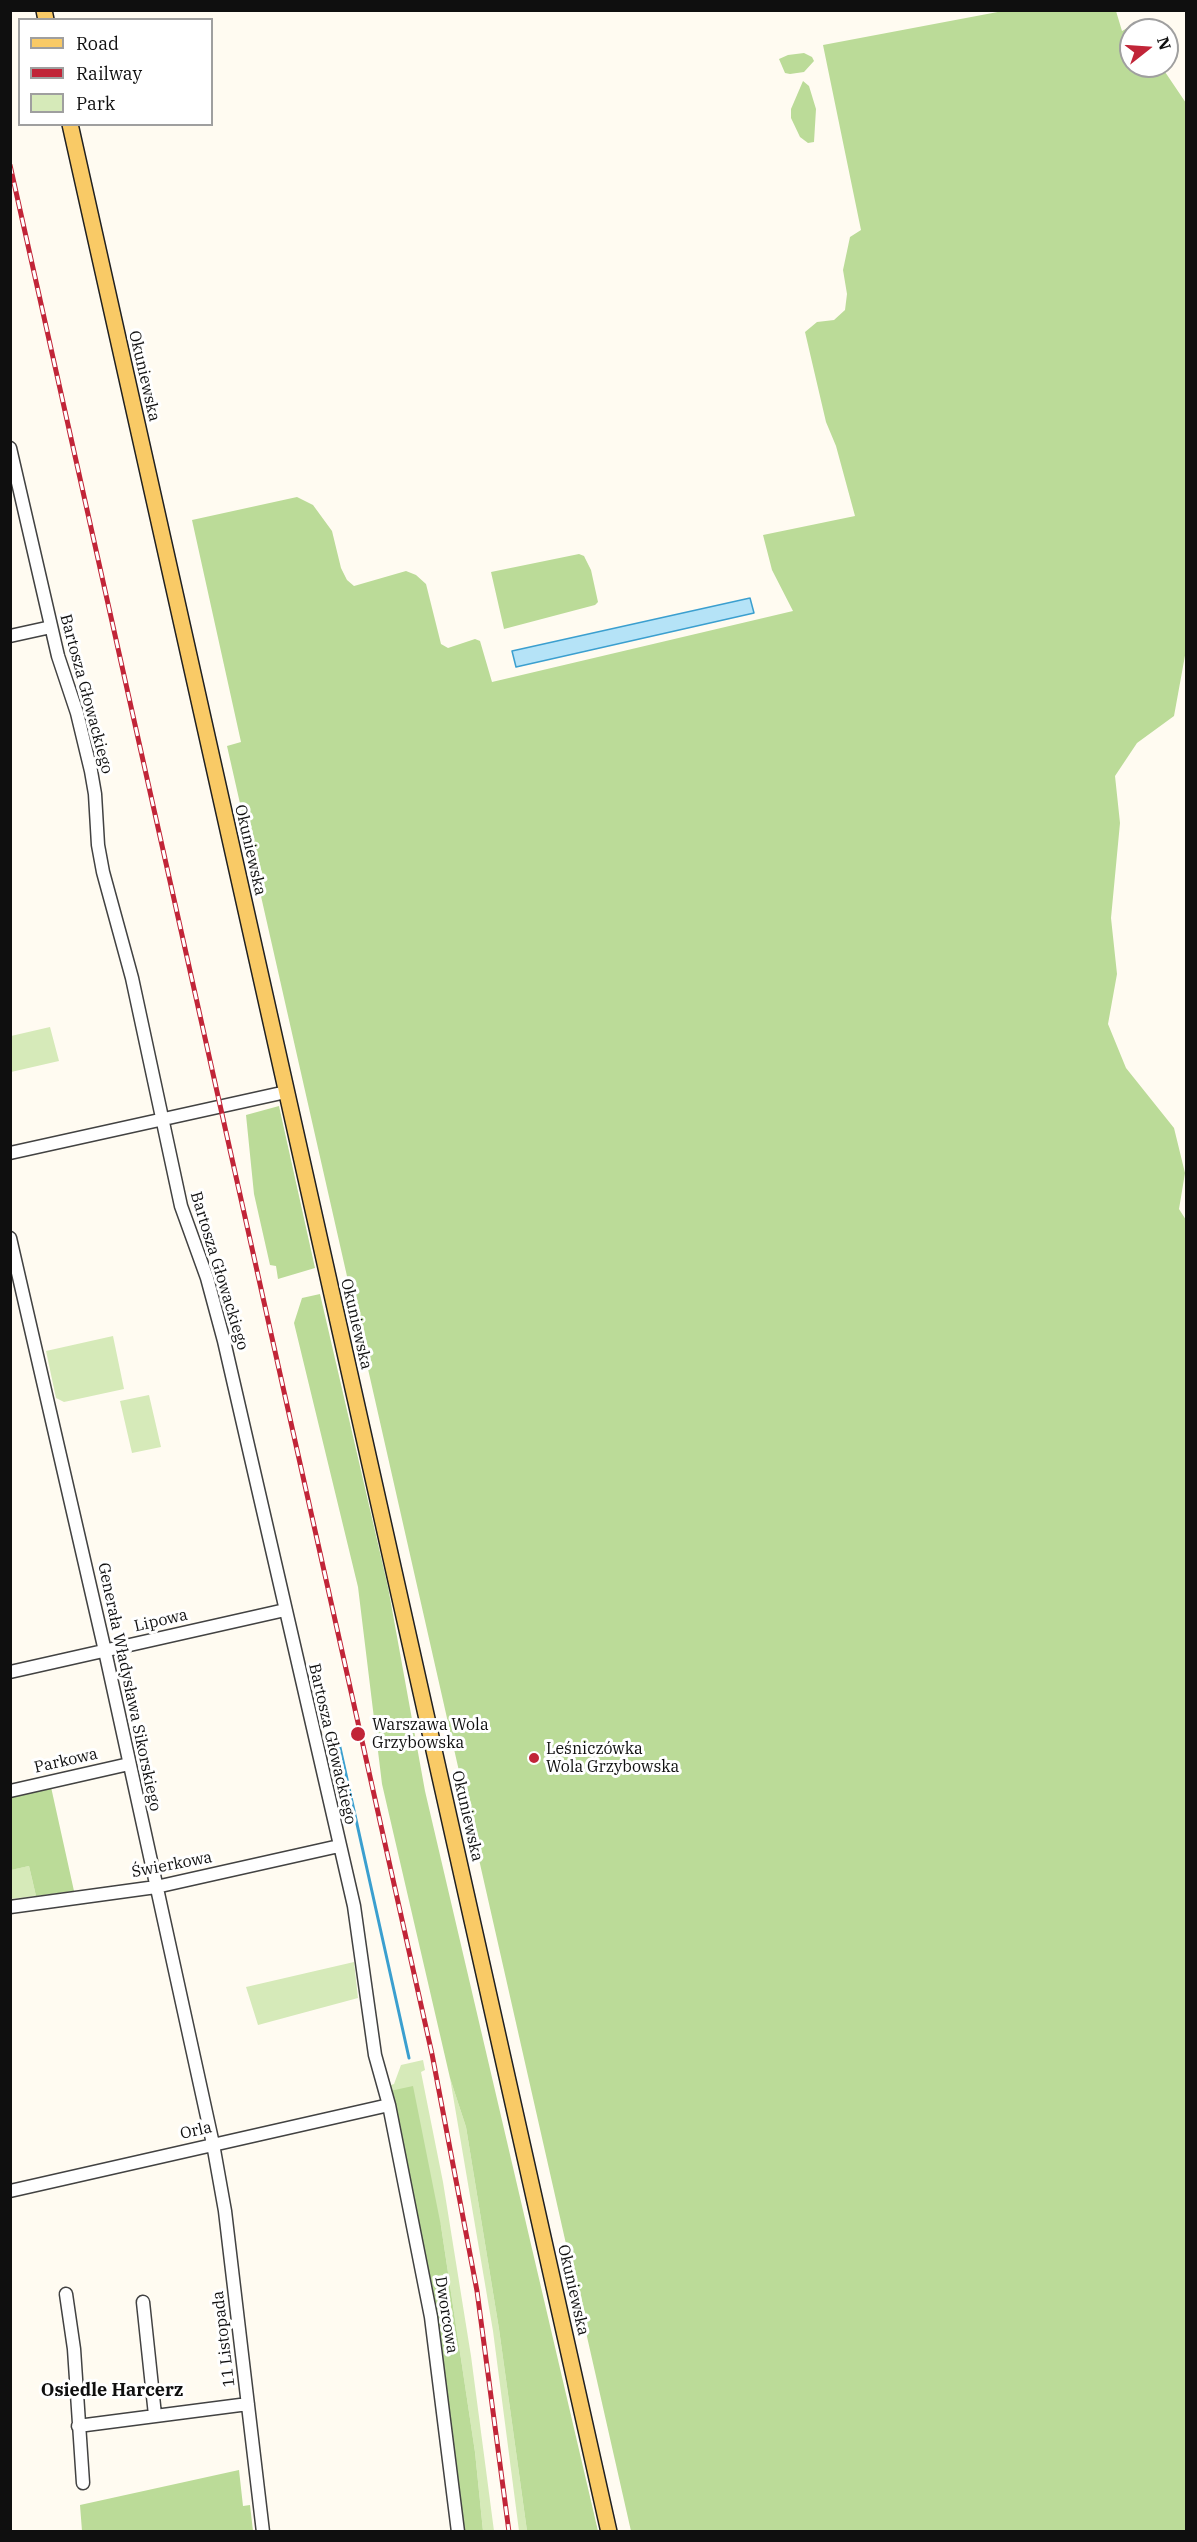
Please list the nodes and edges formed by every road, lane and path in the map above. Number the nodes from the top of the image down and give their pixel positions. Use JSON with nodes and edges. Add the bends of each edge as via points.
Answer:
{"nodes":[{"id":1,"x":70,"y":126,"type":"edge"},
{"id":2,"x":10,"y":448,"type":"edge"},
{"id":3,"x":51,"y":627,"type":"junction"},
{"id":4,"x":10,"y":636,"type":"edge"},
{"id":5,"x":286,"y":1092,"type":"junction"},
{"id":6,"x":161,"y":1119,"type":"junction"},
{"id":7,"x":10,"y":1154,"type":"edge"},
{"id":8,"x":10,"y":1238,"type":"edge"},
{"id":9,"x":285,"y":1610,"type":"junction"},
{"id":10,"x":105,"y":1651,"type":"junction"},
{"id":11,"x":10,"y":1672,"type":"edge"},
{"id":12,"x":129,"y":1764,"type":"junction"},
{"id":13,"x":10,"y":1791,"type":"edge"},
{"id":14,"x":339,"y":1846,"type":"junction"},
{"id":15,"x":156,"y":1887,"type":"junction"},
{"id":16,"x":10,"y":1907,"type":"edge"},
{"id":17,"x":389,"y":2105,"type":"junction"},
{"id":18,"x":213,"y":2144,"type":"junction"},
{"id":19,"x":10,"y":2191,"type":"edge"},
{"id":20,"x":66,"y":2294,"type":"dead end"},
{"id":21,"x":143,"y":2301,"type":"dead end"},
{"id":22,"x":248,"y":2404,"type":"junction"},
{"id":23,"x":155,"y":2415,"type":"junction"},
{"id":24,"x":78,"y":2426,"type":"junction"},
{"id":25,"x":83,"y":2483,"type":"dead end"},
{"id":26,"x":263,"y":2532,"type":"edge"},
{"id":27,"x":458,"y":2532,"type":"edge"},
{"id":28,"x":609,"y":2532,"type":"edge"}],
"edges":[{"from":1,"to":5,"type":"main road","name":"Okuniewska"},
{"from":2,"to":3,"type":"street","name":"Bartosza Głowackiego"},
{"from":3,"to":4,"type":"street"},
{"from":3,"to":6,"type":"street","name":"Bartosza Głowackiego","via":[[91,771],[101,863],[132,978]]},
{"from":5,"to":6,"type":"street"},
{"from":5,"to":28,"type":"main road","name":"Okuniewska"},
{"from":6,"to":7,"type":"street"},
{"from":6,"to":9,"type":"street","name":"Bartosza Głowackiego","via":[[181,1206],[225,1341]]},
{"from":8,"to":10,"type":"street","name":"Generała Władysława Sikorskiego"},
{"from":9,"to":10,"type":"street","name":"Lipowa"},
{"from":9,"to":14,"type":"street","name":"Bartosza Głowackiego"},
{"from":10,"to":11,"type":"street","name":"Lipowa"},
{"from":10,"to":12,"type":"street","name":"Generała Władysława Sikorskiego"},
{"from":12,"to":13,"type":"street","name":"Parkowa"},
{"from":12,"to":15,"type":"street","name":"Generała Władysława Sikorskiego"},
{"from":14,"to":15,"type":"street","name":"Świerkowa"},
{"from":14,"to":17,"type":"street","name":"Bartosza Głowackiego","via":[[359,1930],[375,2055]]},
{"from":15,"to":16,"type":"street","name":"Świerkowa"},
{"from":15,"to":18,"type":"street","name":"Generała Władysława Sikorskiego"},
{"from":17,"to":18,"type":"street","name":"Orla"},
{"from":17,"to":27,"type":"street","name":"Dworcowa","via":[[431,2318]]},
{"from":18,"to":19,"type":"street","name":"Orla"},
{"from":18,"to":22,"type":"street","name":"11 Listopada"},
{"from":20,"to":24,"type":"street"},
{"from":21,"to":23,"type":"street"},
{"from":22,"to":23,"type":"street"},
{"from":22,"to":26,"type":"street","name":"11 Listopada"},
{"from":23,"to":24,"type":"street"},
{"from":24,"to":25,"type":"street"}]}
